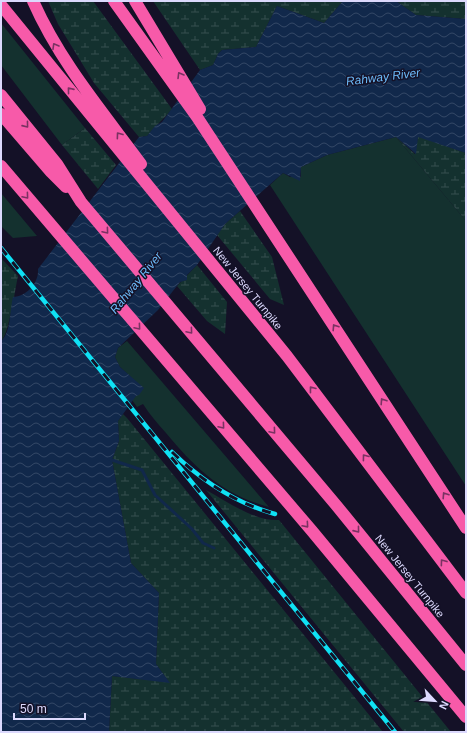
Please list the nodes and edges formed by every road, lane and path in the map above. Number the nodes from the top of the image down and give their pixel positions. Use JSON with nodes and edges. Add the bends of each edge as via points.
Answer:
{"nodes":[{"id":1,"x":33,"y":1,"type":"edge"},
{"id":2,"x":114,"y":1,"type":"edge"},
{"id":3,"x":135,"y":1,"type":"edge"},
{"id":4,"x":1,"y":5,"type":"edge"},
{"id":5,"x":1,"y":95,"type":"edge"},
{"id":6,"x":1,"y":114,"type":"edge"},
{"id":7,"x":98,"y":116,"type":"junction"},
{"id":8,"x":1,"y":166,"type":"edge"},
{"id":9,"x":54,"y":168,"type":"junction"},
{"id":10,"x":278,"y":240,"type":"junction"},
{"id":11,"x":466,"y":528,"type":"edge"},
{"id":12,"x":466,"y":593,"type":"edge"},
{"id":13,"x":466,"y":665,"type":"edge"},
{"id":14,"x":466,"y":717,"type":"edge"}],
"edges":[{"from":7,"to":1,"type":"highway","one_way":true,"via":[[61,55]]},
{"from":2,"to":10,"type":"highway","via":[[197,117]]},
{"from":10,"to":3,"type":"highway","one_way":true},
{"from":7,"to":4,"type":"highway","one_way":true},
{"from":5,"to":9,"type":"highway","name":"New Jersey Turnpike","one_way":true},
{"from":6,"to":9,"type":"highway"},
{"from":12,"to":7,"type":"highway","name":"New Jersey Turnpike","one_way":true,"via":[[345,432]]},
{"from":8,"to":14,"type":"highway","one_way":true,"via":[[312,531]]},
{"from":9,"to":13,"type":"highway","name":"New Jersey Turnpike","one_way":true,"via":[[336,505]]},
{"from":11,"to":10,"type":"highway","one_way":true}]}
